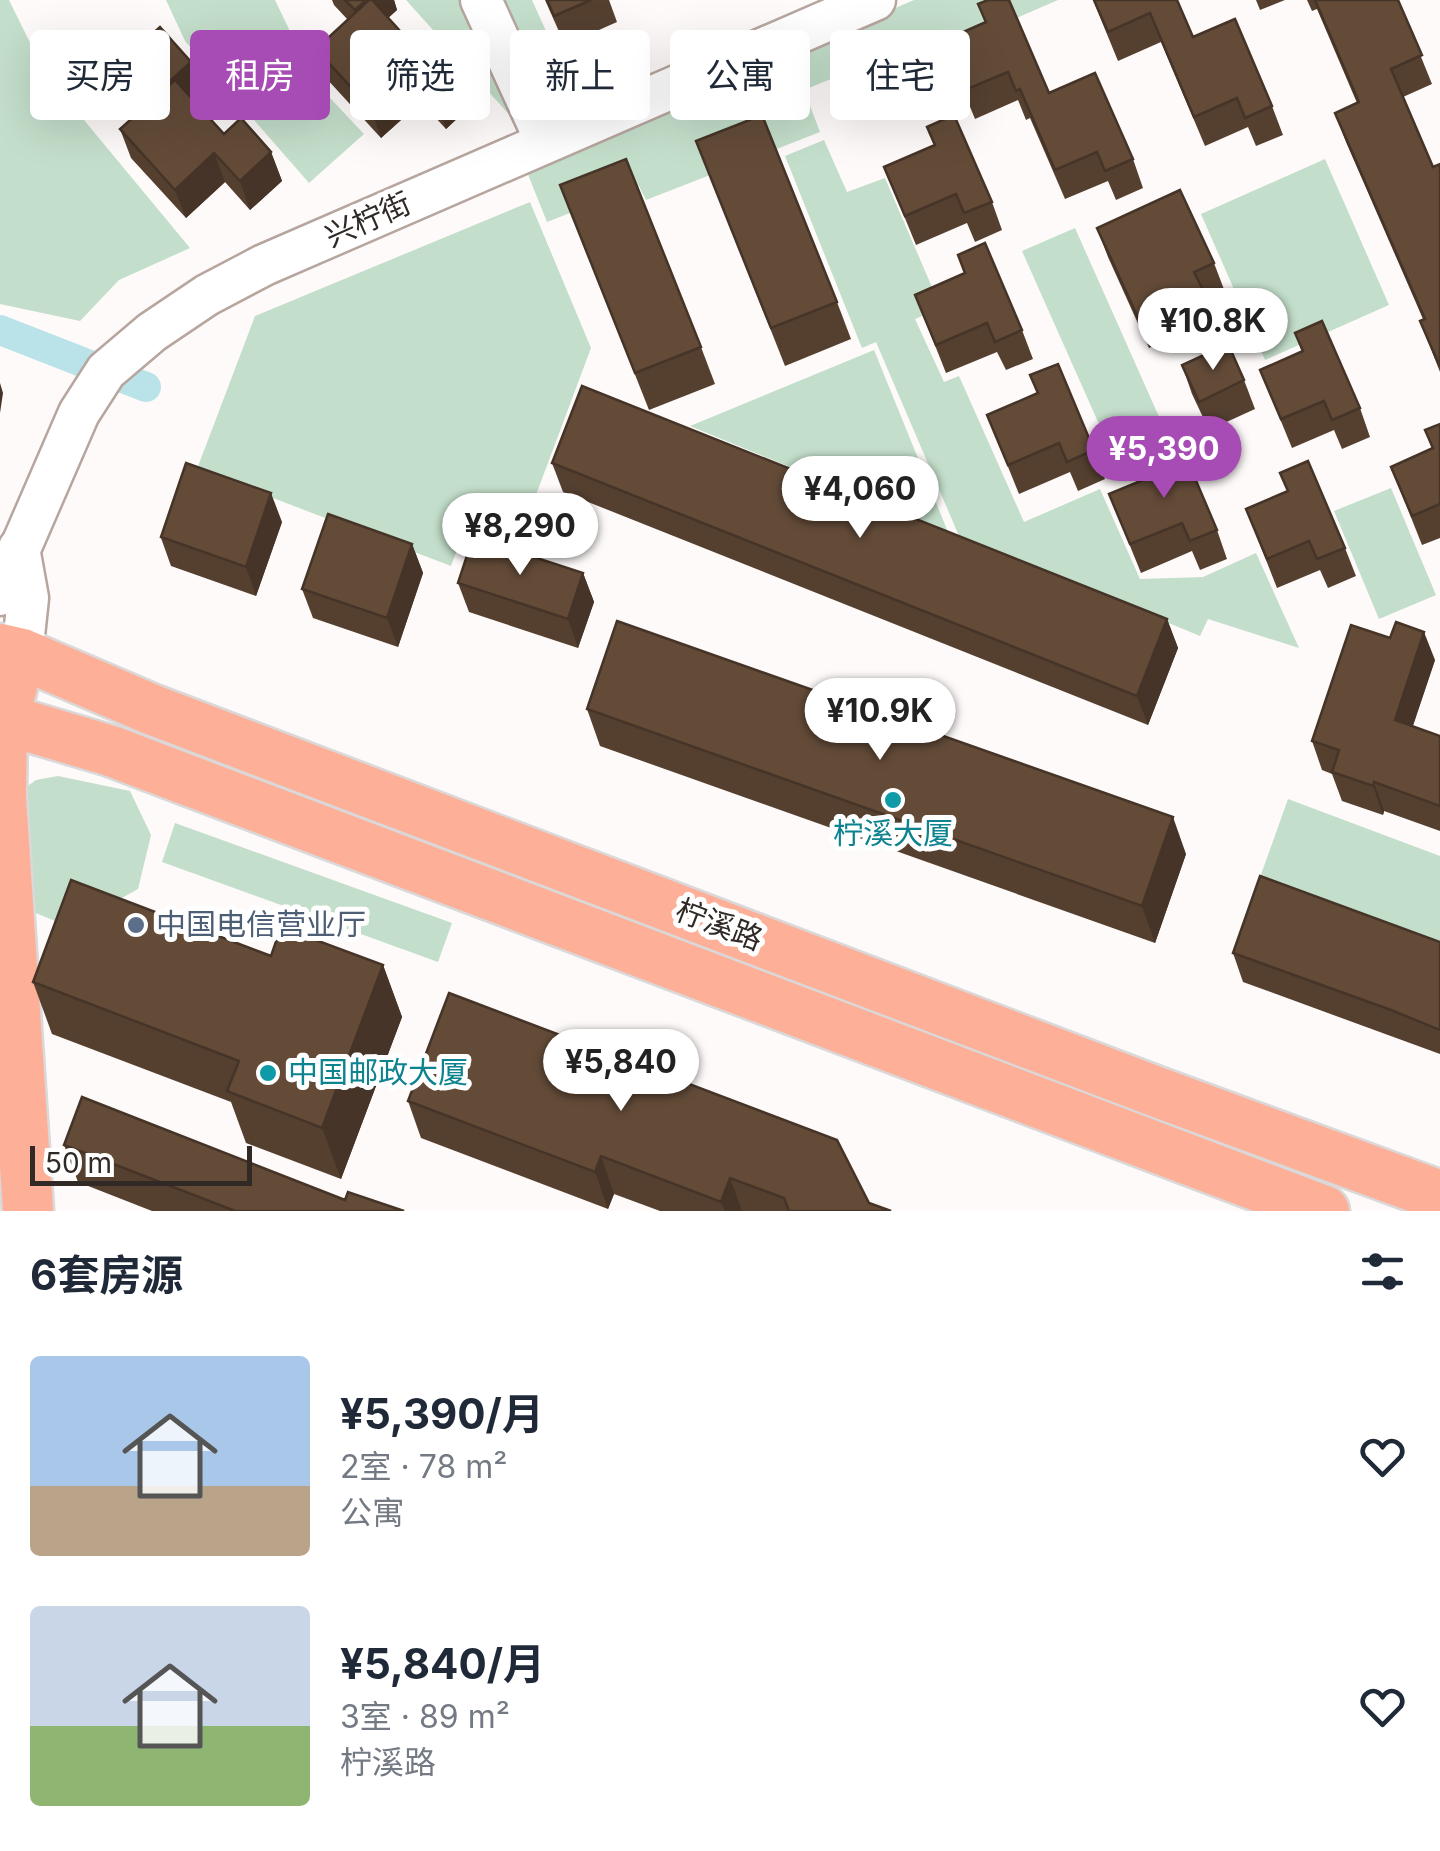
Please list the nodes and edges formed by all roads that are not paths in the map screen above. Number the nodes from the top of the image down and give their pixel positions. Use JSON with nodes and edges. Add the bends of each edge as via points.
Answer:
{"nodes":[{"id":1,"x":481,"y":0,"type":"edge"},
{"id":2,"x":875,"y":0,"type":"edge"},
{"id":3,"x":546,"y":142,"type":"junction"},
{"id":4,"x":20,"y":548,"type":"junction"},
{"id":5,"x":0,"y":595,"type":"edge"},
{"id":6,"x":11,"y":651,"type":"edge"},
{"id":7,"x":1,"y":719,"type":"edge"},
{"id":8,"x":390,"y":800,"type":"junction"},
{"id":9,"x":374,"y":850,"type":"junction"},
{"id":10,"x":1440,"y":1196,"type":"edge"},
{"id":11,"x":28,"y":1211,"type":"edge"},
{"id":12,"x":1324,"y":1211,"type":"edge"}],
"edges":[{"from":1,"to":3,"type":"street"},
{"from":2,"to":3,"type":"street","name":"兴柠街"},
{"from":3,"to":4,"type":"street","name":"兴柠街","via":[[264,266],[152,332],[91,391]]},
{"from":4,"to":5,"type":"street","name":"兴柠街"},
{"from":4,"to":6,"type":"street","via":[[28,598]]},
{"from":6,"to":7,"type":"main road"},
{"from":6,"to":8,"type":"main road","name":"柠溪路"},
{"from":7,"to":9,"type":"main road","name":"柠溪路","via":[[111,750]]},
{"from":7,"to":11,"type":"main road"},
{"from":8,"to":9,"type":"main road"},
{"from":8,"to":10,"type":"main road","name":"柠溪路"},
{"from":9,"to":12,"type":"main road","name":"柠溪路"}]}
